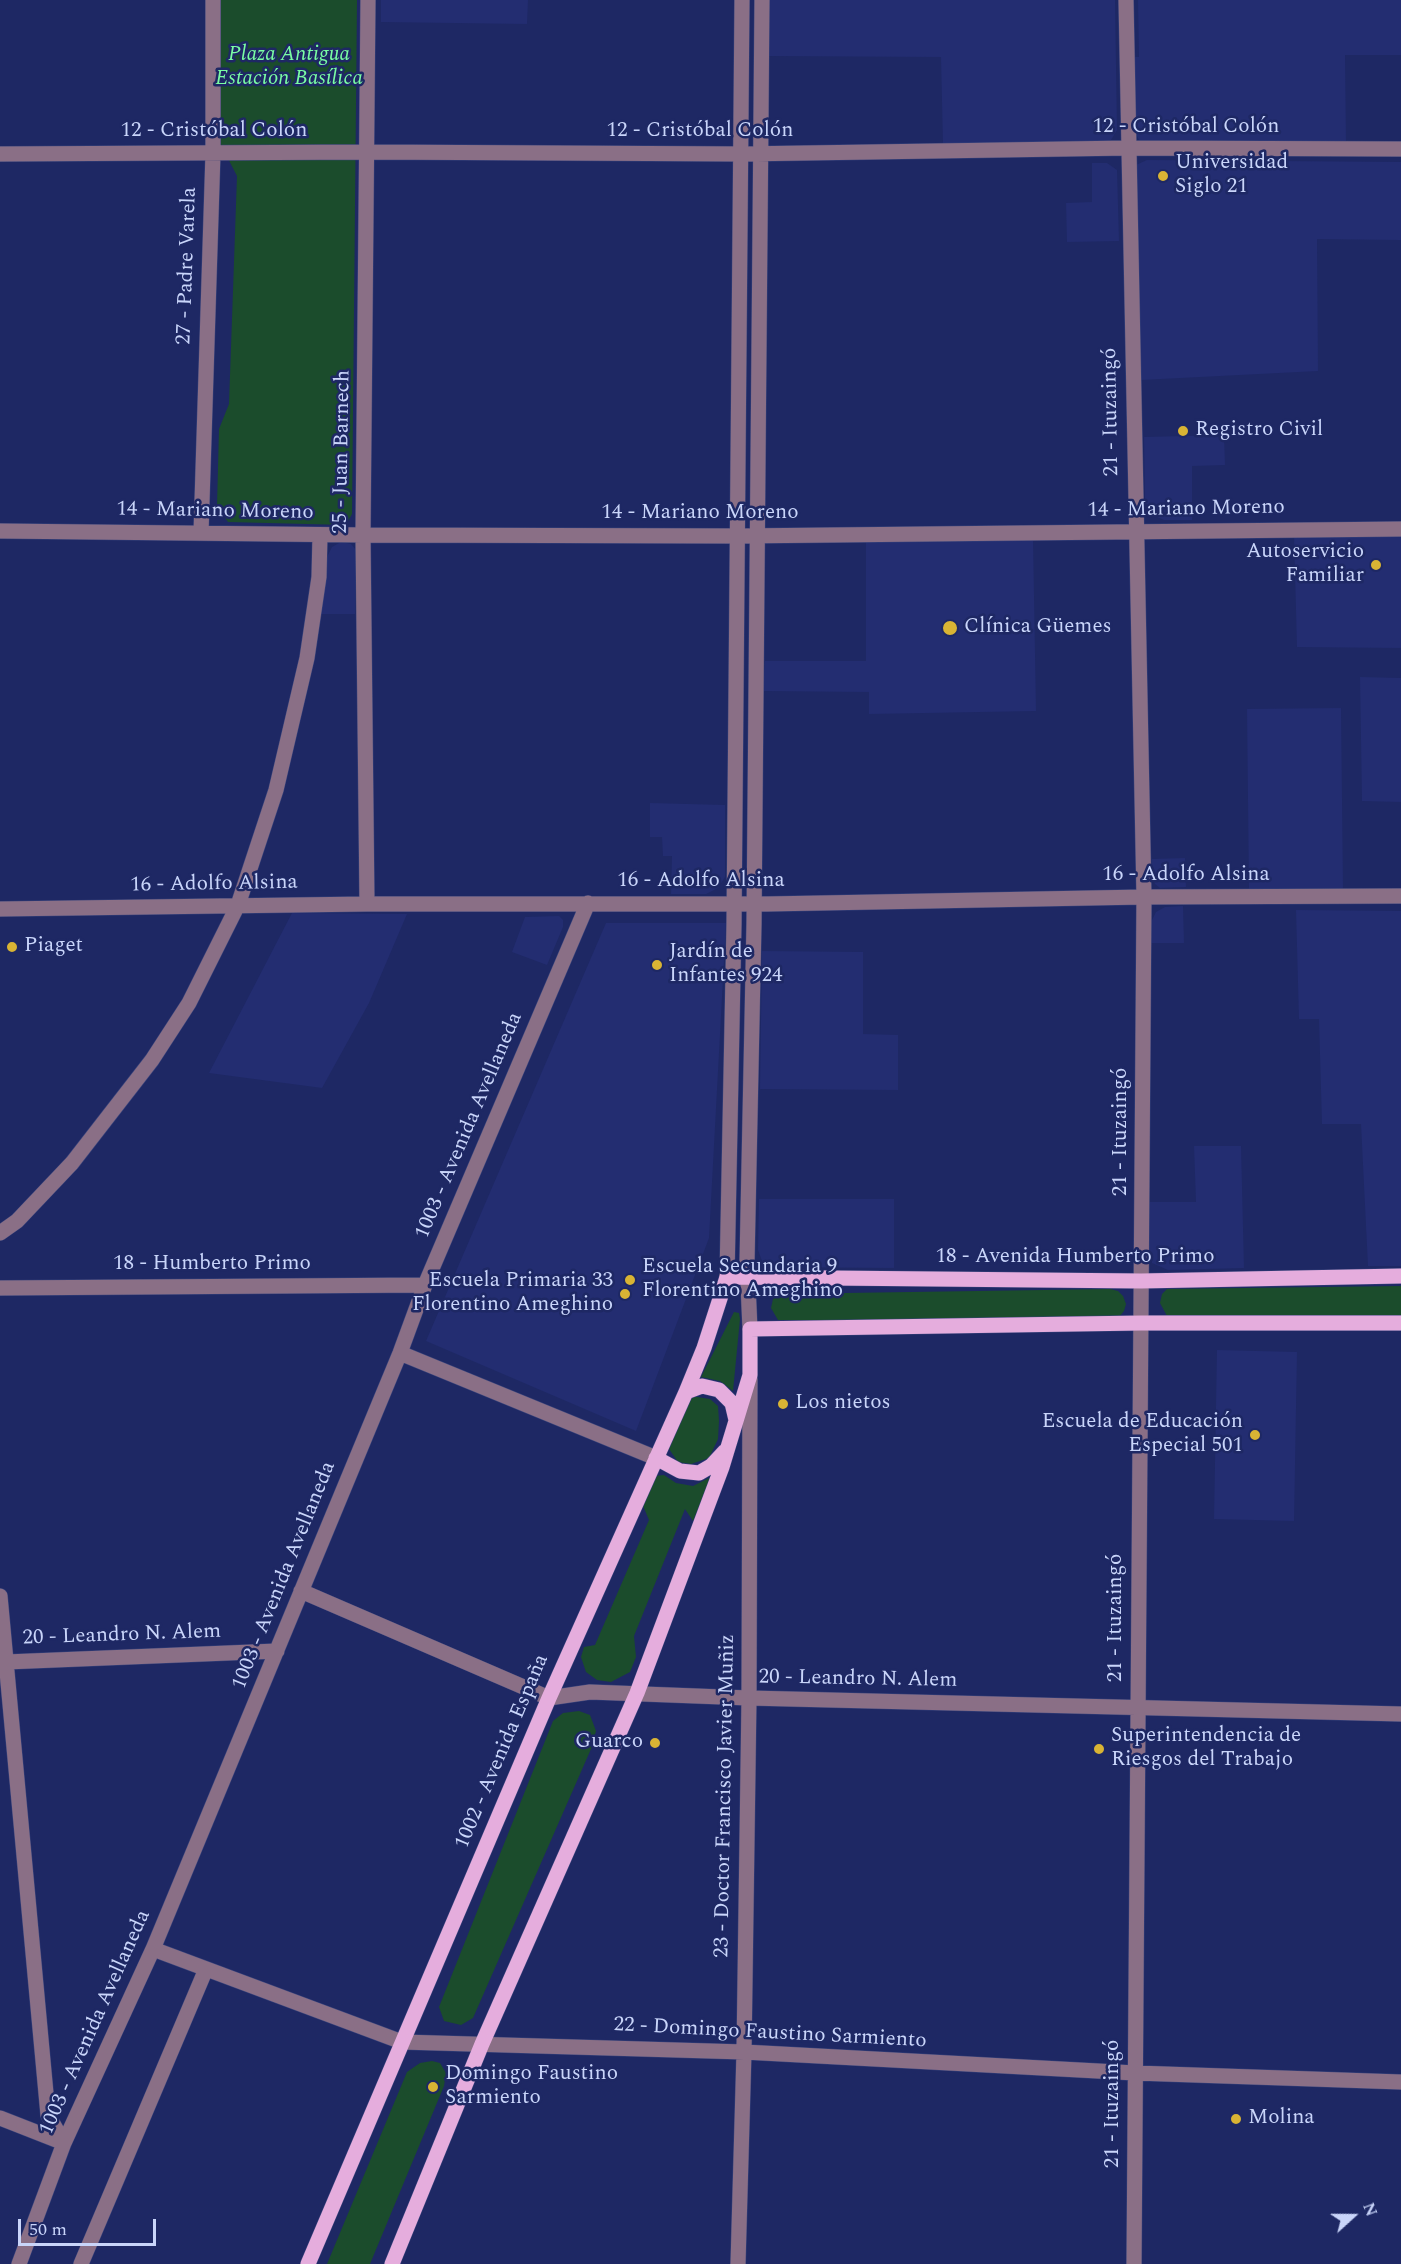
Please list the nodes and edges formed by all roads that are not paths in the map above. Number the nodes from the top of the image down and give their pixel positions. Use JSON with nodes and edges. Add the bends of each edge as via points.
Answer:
{"nodes":[{"id":1,"x":213,"y":0,"type":"edge"},
{"id":2,"x":368,"y":0,"type":"edge"},
{"id":3,"x":742,"y":0,"type":"edge"},
{"id":4,"x":762,"y":0,"type":"edge"},
{"id":5,"x":1126,"y":0,"type":"edge"},
{"id":6,"x":1129,"y":148,"type":"junction"},
{"id":7,"x":1401,"y":149,"type":"edge"},
{"id":8,"x":367,"y":152,"type":"junction"},
{"id":9,"x":213,"y":153,"type":"junction"},
{"id":10,"x":760,"y":153,"type":"junction"},
{"id":11,"x":0,"y":154,"type":"edge"},
{"id":12,"x":741,"y":154,"type":"junction"},
{"id":13,"x":1401,"y":529,"type":"edge"},
{"id":14,"x":0,"y":531,"type":"edge"},
{"id":15,"x":1135,"y":532,"type":"junction"},
{"id":16,"x":201,"y":533,"type":"junction"},
{"id":17,"x":320,"y":535,"type":"junction"},
{"id":18,"x":363,"y":535,"type":"junction"},
{"id":19,"x":738,"y":536,"type":"junction"},
{"id":20,"x":758,"y":536,"type":"junction"},
{"id":21,"x":1401,"y":896,"type":"edge"},
{"id":22,"x":1144,"y":897,"type":"junction"},
{"id":23,"x":588,"y":903,"type":"junction"},
{"id":24,"x":367,"y":904,"type":"junction"},
{"id":25,"x":734,"y":904,"type":"junction"},
{"id":26,"x":754,"y":904,"type":"junction"},
{"id":27,"x":238,"y":905,"type":"junction"},
{"id":28,"x":0,"y":909,"type":"edge"},
{"id":29,"x":0,"y":1233,"type":"edge"},
{"id":30,"x":1401,"y":1276,"type":"edge"},
{"id":31,"x":727,"y":1277,"type":"junction"},
{"id":32,"x":748,"y":1278,"type":"junction"},
{"id":33,"x":1141,"y":1281,"type":"junction"},
{"id":34,"x":425,"y":1285,"type":"junction"},
{"id":35,"x":0,"y":1288,"type":"edge"},
{"id":36,"x":1141,"y":1323,"type":"junction"},
{"id":37,"x":1401,"y":1323,"type":"edge"},
{"id":38,"x":750,"y":1329,"type":"junction"},
{"id":39,"x":400,"y":1353,"type":"junction"},
{"id":40,"x":750,"y":1376,"type":"junction"},
{"id":41,"x":686,"y":1392,"type":"junction"},
{"id":42,"x":736,"y":1420,"type":"junction"},
{"id":43,"x":728,"y":1448,"type":"junction"},
{"id":44,"x":656,"y":1458,"type":"junction"},
{"id":45,"x":301,"y":1591,"type":"junction"},
{"id":46,"x":0,"y":1596,"type":"edge"},
{"id":47,"x":277,"y":1651,"type":"junction"},
{"id":48,"x":6,"y":1662,"type":"junction"},
{"id":49,"x":637,"y":1693,"type":"junction"},
{"id":50,"x":549,"y":1698,"type":"junction"},
{"id":51,"x":749,"y":1698,"type":"junction"},
{"id":52,"x":1137,"y":1708,"type":"junction"},
{"id":53,"x":5,"y":1710,"type":"edge"},
{"id":54,"x":1401,"y":1714,"type":"edge"},
{"id":55,"x":153,"y":1949,"type":"junction"},
{"id":56,"x":206,"y":1968,"type":"junction"},
{"id":57,"x":402,"y":2042,"type":"junction"},
{"id":58,"x":482,"y":2044,"type":"junction"},
{"id":59,"x":744,"y":2052,"type":"junction"},
{"id":60,"x":1135,"y":2073,"type":"junction"},
{"id":61,"x":1401,"y":2082,"type":"edge"},
{"id":62,"x":0,"y":2118,"type":"edge"},
{"id":63,"x":64,"y":2144,"type":"junction"},
{"id":64,"x":19,"y":2264,"type":"edge"},
{"id":65,"x":81,"y":2264,"type":"edge"},
{"id":66,"x":308,"y":2264,"type":"edge"},
{"id":67,"x":392,"y":2264,"type":"edge"},
{"id":68,"x":738,"y":2264,"type":"edge"},
{"id":69,"x":1134,"y":2264,"type":"edge"}],
"edges":[{"from":1,"to":9,"type":"street","name":"27 - Padre Varela"},
{"from":2,"to":8,"type":"street","name":"25 - Juan Barnech"},
{"from":3,"to":12,"type":"street"},
{"from":4,"to":10,"type":"street"},
{"from":5,"to":6,"type":"street","name":"21 - Ituzaingó"},
{"from":6,"to":7,"type":"street","name":"12 - Cristóbal Colón"},
{"from":6,"to":10,"type":"street","name":"12 - Cristóbal Colón"},
{"from":6,"to":15,"type":"street","name":"21 - Ituzaingó"},
{"from":8,"to":9,"type":"street","name":"12 - Cristóbal Colón"},
{"from":8,"to":12,"type":"street","name":"12 - Cristóbal Colón"},
{"from":8,"to":18,"type":"street","name":"25 - Juan Barnech"},
{"from":9,"to":11,"type":"street","name":"12 - Cristóbal Colón"},
{"from":9,"to":16,"type":"street","name":"27 - Padre Varela"},
{"from":10,"to":12,"type":"street","name":"12 - Cristóbal Colón"},
{"from":10,"to":20,"type":"street"},
{"from":12,"to":19,"type":"street"},
{"from":13,"to":15,"type":"street","name":"14 - Mariano Moreno"},
{"from":14,"to":16,"type":"street","name":"14 - Mariano Moreno"},
{"from":15,"to":20,"type":"street","name":"14 - Mariano Moreno"},
{"from":15,"to":22,"type":"street","name":"21 - Ituzaingó"},
{"from":16,"to":17,"type":"street","name":"14 - Mariano Moreno"},
{"from":17,"to":18,"type":"street","name":"14 - Mariano Moreno"},
{"from":17,"to":27,"type":"street","via":[[319,577],[307,658],[276,790]]},
{"from":18,"to":19,"type":"street","name":"14 - Mariano Moreno"},
{"from":18,"to":24,"type":"street","name":"25 - Juan Barnech"},
{"from":19,"to":20,"type":"street","name":"14 - Mariano Moreno"},
{"from":19,"to":25,"type":"street"},
{"from":20,"to":26,"type":"street"},
{"from":21,"to":22,"type":"street","name":"16 - Adolfo Alsina"},
{"from":22,"to":26,"type":"street","name":"16 - Adolfo Alsina"},
{"from":22,"to":33,"type":"street","name":"21 - Ituzaingó"},
{"from":23,"to":24,"type":"street","name":"16 - Adolfo Alsina"},
{"from":23,"to":25,"type":"street","name":"16 - Adolfo Alsina"},
{"from":23,"to":34,"type":"street","name":"1003 - Avenida Avellaneda"},
{"from":24,"to":27,"type":"street","name":"16 - Adolfo Alsina"},
{"from":25,"to":26,"type":"street","name":"16 - Adolfo Alsina"},
{"from":25,"to":31,"type":"street"},
{"from":26,"to":32,"type":"street"},
{"from":27,"to":28,"type":"street","name":"16 - Adolfo Alsina"},
{"from":27,"to":29,"type":"street","via":[[189,1003],[152,1060],[72,1163],[18,1221]]},
{"from":30,"to":33,"type":"main road","name":"18 - Avenida Humberto Primo"},
{"from":31,"to":32,"type":"main road"},
{"from":31,"to":41,"type":"main road","name":"1002 - Avenida España"},
{"from":32,"to":33,"type":"main road","name":"18 - Avenida Humberto Primo"},
{"from":32,"to":38,"type":"street"},
{"from":33,"to":36,"type":"street","name":"21 - Ituzaingó"},
{"from":34,"to":35,"type":"street","name":"18 - Humberto Primo"},
{"from":34,"to":39,"type":"street","name":"1003 - Avenida Avellaneda"},
{"from":36,"to":37,"type":"main road"},
{"from":36,"to":38,"type":"main road"},
{"from":36,"to":52,"type":"street","name":"21 - Ituzaingó"},
{"from":38,"to":40,"type":"main road","name":"23 - Doctor Francisco Javier Muñiz"},
{"from":39,"to":44,"type":"street"},
{"from":39,"to":45,"type":"street","name":"1003 - Avenida Avellaneda"},
{"from":40,"to":42,"type":"main road"},
{"from":40,"to":51,"type":"street","name":"23 - Doctor Francisco Javier Muñiz"},
{"from":41,"to":42,"type":"main road","via":[[702,1386],[719,1390],[732,1403]]},
{"from":41,"to":44,"type":"main road","name":"1002 - Avenida España"},
{"from":42,"to":43,"type":"main road"},
{"from":43,"to":44,"type":"main road","via":[[711,1467],[699,1473],[680,1471]]},
{"from":43,"to":49,"type":"main road"},
{"from":44,"to":50,"type":"main road","name":"1002 - Avenida España"},
{"from":45,"to":47,"type":"street","name":"1003 - Avenida Avellaneda"},
{"from":45,"to":50,"type":"street"},
{"from":46,"to":48,"type":"street"},
{"from":47,"to":48,"type":"street","name":"20 - Leandro N. Alem"},
{"from":47,"to":55,"type":"street","name":"1003 - Avenida Avellaneda"},
{"from":48,"to":53,"type":"street"},
{"from":49,"to":50,"type":"street","name":"20 - Leandro N. Alem","via":[[590,1692]]},
{"from":49,"to":51,"type":"street","name":"20 - Leandro N. Alem"},
{"from":49,"to":58,"type":"main road"},
{"from":50,"to":57,"type":"main road","name":"1002 - Avenida España"},
{"from":51,"to":52,"type":"street","name":"20 - Leandro N. Alem"},
{"from":51,"to":59,"type":"street","name":"23 - Doctor Francisco Javier Muñiz"},
{"from":52,"to":54,"type":"street","name":"20 - Leandro N. Alem"},
{"from":52,"to":60,"type":"street","name":"21 - Ituzaingó"},
{"from":53,"to":63,"type":"street","via":[[48,2115]]},
{"from":55,"to":56,"type":"street","name":"22 - Domingo Faustino Sarmiento"},
{"from":55,"to":63,"type":"street","name":"1003 - Avenida Avellaneda"},
{"from":56,"to":57,"type":"street","name":"22 - Domingo Faustino Sarmiento"},
{"from":56,"to":65,"type":"street"},
{"from":57,"to":58,"type":"street","name":"22 - Domingo Faustino Sarmiento"},
{"from":57,"to":66,"type":"main road","name":"1002 - Avenida España"},
{"from":58,"to":59,"type":"street","name":"22 - Domingo Faustino Sarmiento"},
{"from":58,"to":67,"type":"main road"},
{"from":59,"to":60,"type":"street","name":"22 - Domingo Faustino Sarmiento"},
{"from":59,"to":68,"type":"street","name":"23 - Doctor Francisco Javier Muñiz"},
{"from":60,"to":61,"type":"street","name":"22 - Domingo Faustino Sarmiento"},
{"from":60,"to":69,"type":"street","name":"21 - Ituzaingó"},
{"from":62,"to":63,"type":"street"},
{"from":63,"to":64,"type":"street","name":"1003 - Avenida Avellaneda"}]}
